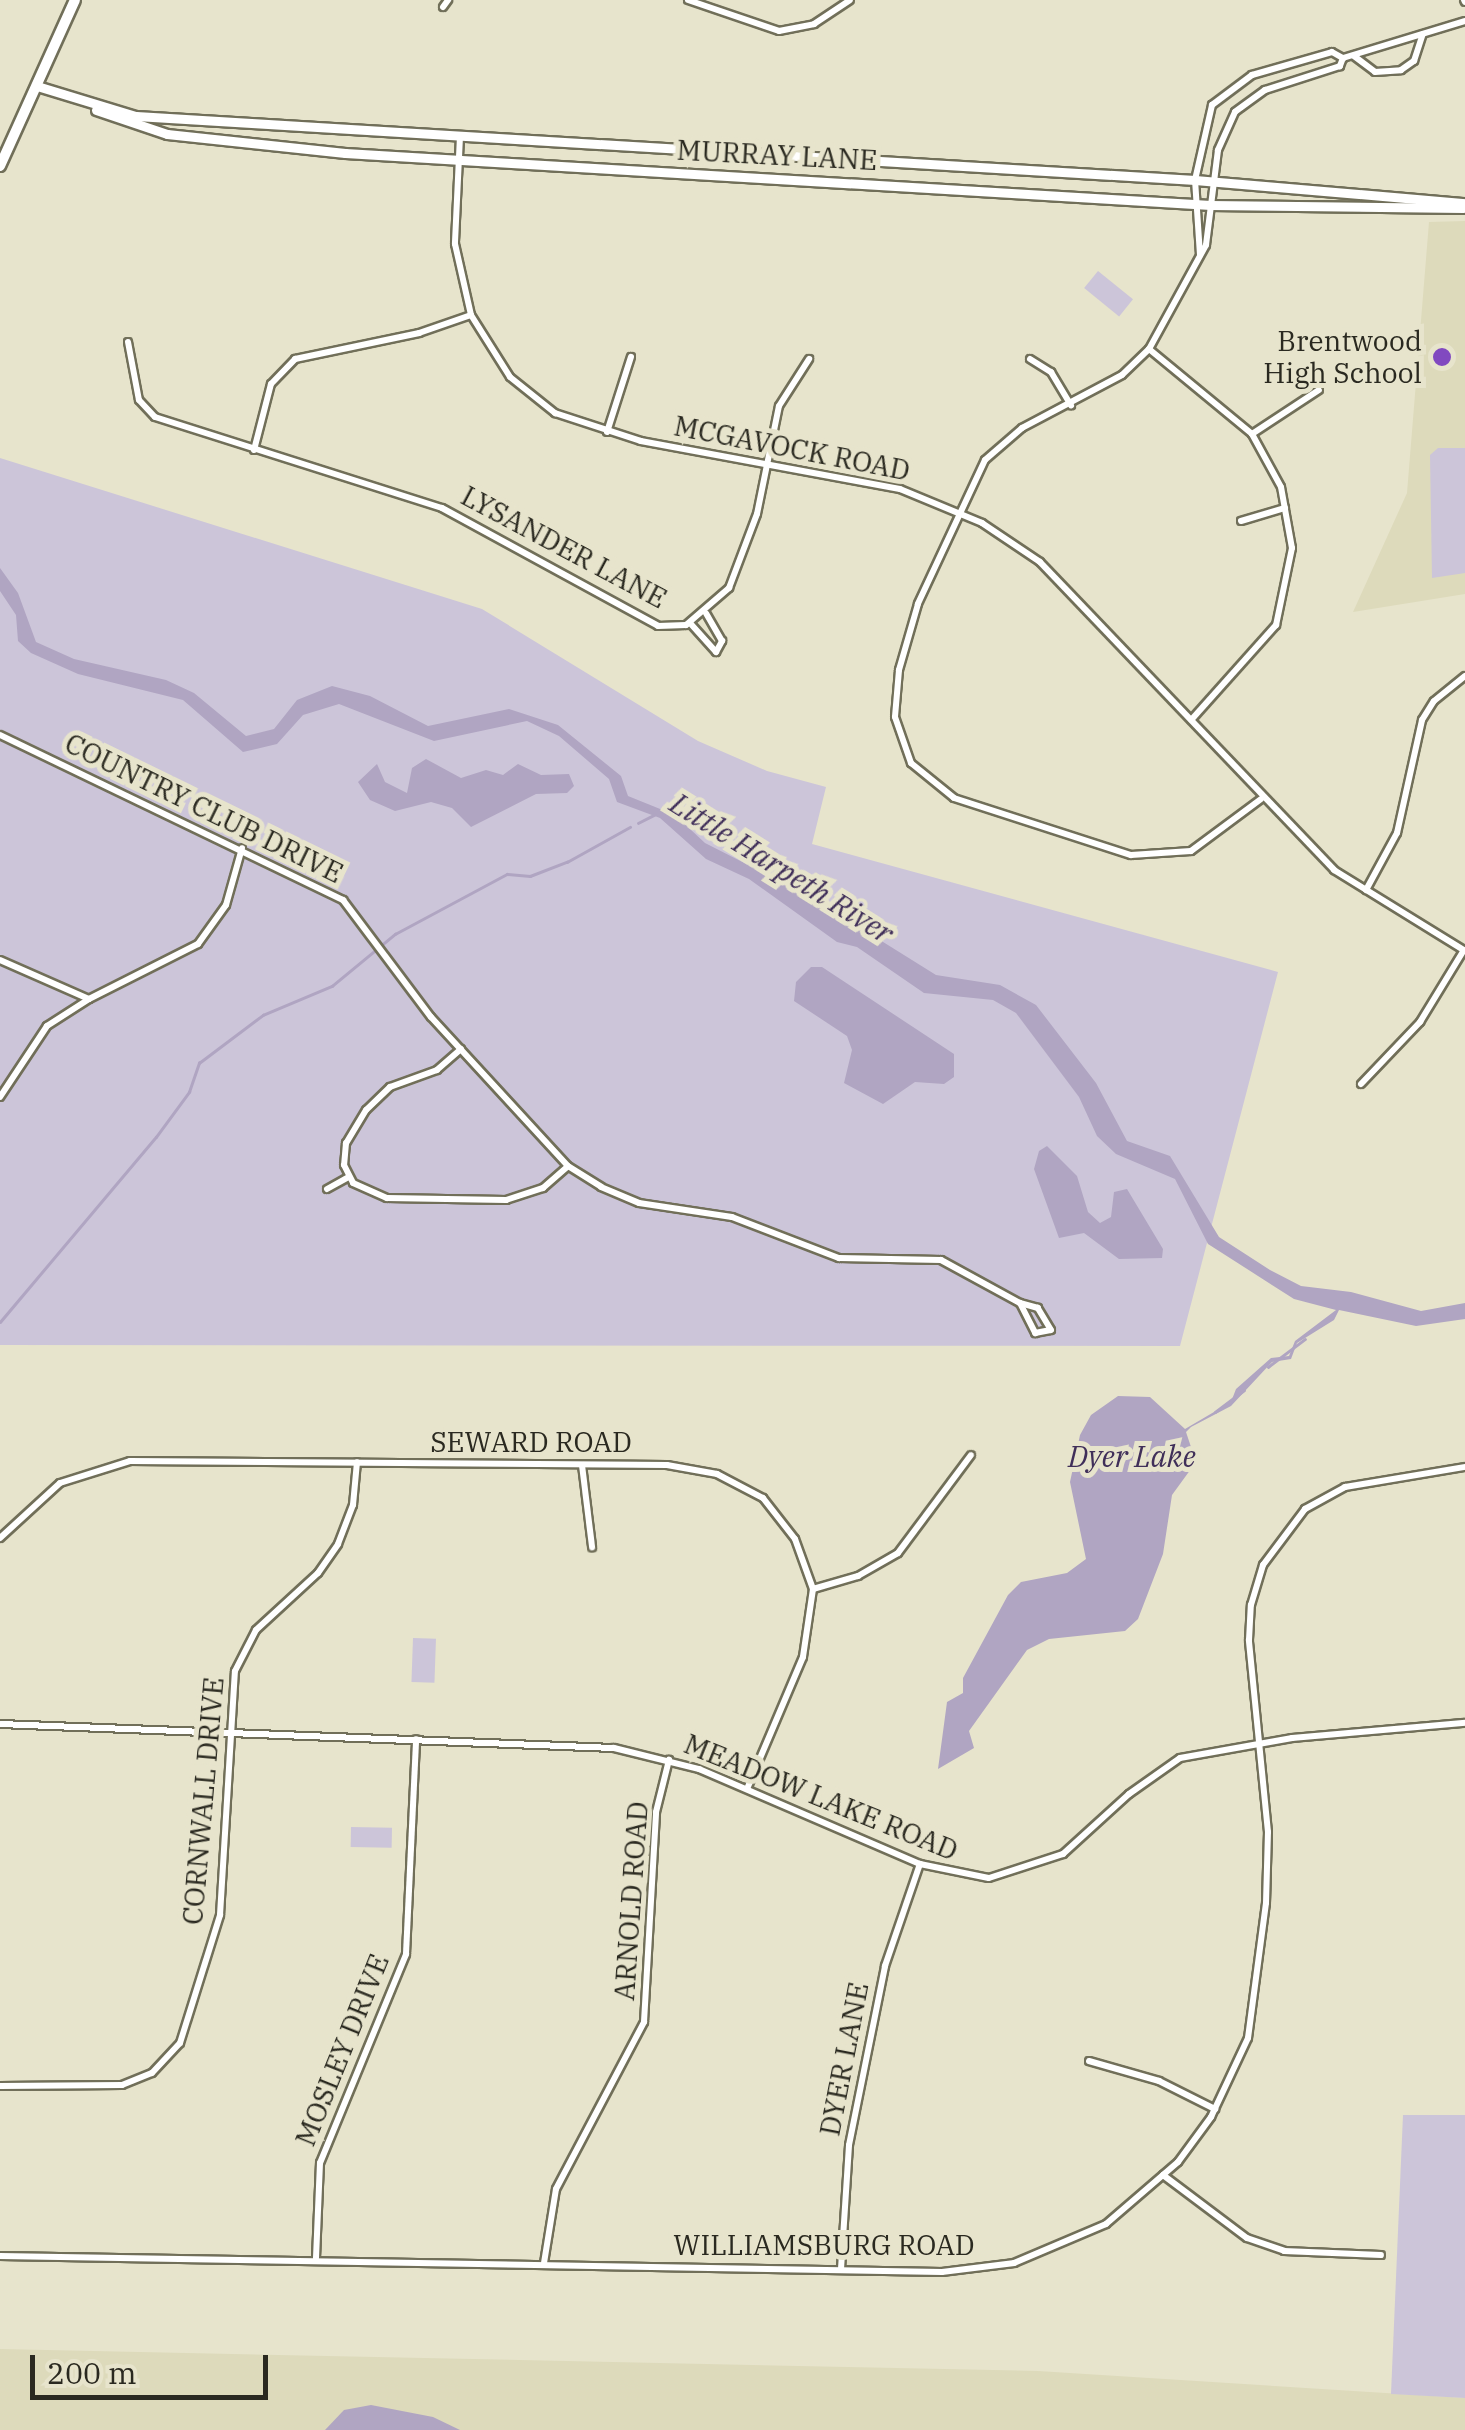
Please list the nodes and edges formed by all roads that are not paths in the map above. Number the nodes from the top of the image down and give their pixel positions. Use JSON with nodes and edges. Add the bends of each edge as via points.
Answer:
{"nodes":[{"id":1,"x":75,"y":0,"type":"edge"},
{"id":2,"x":688,"y":0,"type":"edge"},
{"id":3,"x":850,"y":0,"type":"edge"},
{"id":4,"x":1465,"y":21,"type":"edge"},
{"id":5,"x":1422,"y":34,"type":"junction"},
{"id":6,"x":1353,"y":55,"type":"junction"},
{"id":7,"x":1344,"y":58,"type":"junction"},
{"id":8,"x":36,"y":86,"type":"junction"},
{"id":9,"x":94,"y":108,"type":"junction"},
{"id":10,"x":460,"y":136,"type":"junction"},
{"id":11,"x":463,"y":160,"type":"junction"},
{"id":12,"x":0,"y":166,"type":"edge"},
{"id":13,"x":1195,"y":180,"type":"junction"},
{"id":14,"x":1214,"y":181,"type":"junction"},
{"id":15,"x":1196,"y":204,"type":"junction"},
{"id":16,"x":1210,"y":205,"type":"junction"},
{"id":17,"x":1465,"y":205,"type":"edge"},
{"id":18,"x":1200,"y":255,"type":"junction"},
{"id":19,"x":471,"y":314,"type":"junction"},
{"id":20,"x":128,"y":342,"type":"dead end"},
{"id":21,"x":1149,"y":348,"type":"junction"},
{"id":22,"x":631,"y":357,"type":"dead end"},
{"id":23,"x":1030,"y":358,"type":"dead end"},
{"id":24,"x":809,"y":359,"type":"dead end"},
{"id":25,"x":1319,"y":390,"type":"dead end"},
{"id":26,"x":1071,"y":405,"type":"junction"},
{"id":27,"x":607,"y":432,"type":"junction"},
{"id":28,"x":1252,"y":434,"type":"junction"},
{"id":29,"x":254,"y":450,"type":"junction"},
{"id":30,"x":767,"y":465,"type":"junction"},
{"id":31,"x":1286,"y":508,"type":"junction"},
{"id":32,"x":957,"y":514,"type":"junction"},
{"id":33,"x":1240,"y":521,"type":"dead end"},
{"id":34,"x":706,"y":613,"type":"junction"},
{"id":35,"x":690,"y":623,"type":"junction"},
{"id":36,"x":1465,"y":676,"type":"edge"},
{"id":37,"x":1191,"y":720,"type":"junction"},
{"id":38,"x":0,"y":735,"type":"edge"},
{"id":39,"x":1261,"y":799,"type":"junction"},
{"id":40,"x":242,"y":848,"type":"junction"},
{"id":41,"x":1366,"y":890,"type":"junction"},
{"id":42,"x":1465,"y":951,"type":"edge"},
{"id":43,"x":0,"y":960,"type":"edge"},
{"id":44,"x":88,"y":999,"type":"junction"},
{"id":45,"x":461,"y":1050,"type":"junction"},
{"id":46,"x":1360,"y":1084,"type":"dead end"},
{"id":47,"x":0,"y":1097,"type":"edge"},
{"id":48,"x":568,"y":1166,"type":"junction"},
{"id":49,"x":349,"y":1176,"type":"junction"},
{"id":50,"x":326,"y":1189,"type":"dead end"},
{"id":51,"x":1020,"y":1304,"type":"junction"},
{"id":52,"x":971,"y":1455,"type":"dead end"},
{"id":53,"x":357,"y":1462,"type":"junction"},
{"id":54,"x":582,"y":1464,"type":"junction"},
{"id":55,"x":1465,"y":1467,"type":"edge"},
{"id":56,"x":1,"y":1533,"type":"edge"},
{"id":57,"x":592,"y":1547,"type":"dead end"},
{"id":58,"x":813,"y":1589,"type":"junction"},
{"id":59,"x":1465,"y":1723,"type":"edge"},
{"id":60,"x":0,"y":1724,"type":"edge"},
{"id":61,"x":228,"y":1734,"type":"junction"},
{"id":62,"x":416,"y":1739,"type":"junction"},
{"id":63,"x":1258,"y":1742,"type":"junction"},
{"id":64,"x":669,"y":1760,"type":"junction"},
{"id":65,"x":747,"y":1789,"type":"junction"},
{"id":66,"x":920,"y":1864,"type":"junction"},
{"id":67,"x":1089,"y":2061,"type":"dead end"},
{"id":68,"x":0,"y":2086,"type":"edge"},
{"id":69,"x":1215,"y":2109,"type":"junction"},
{"id":70,"x":1162,"y":2175,"type":"junction"},
{"id":71,"x":1382,"y":2255,"type":"dead end"},
{"id":72,"x":0,"y":2256,"type":"edge"},
{"id":73,"x":316,"y":2258,"type":"junction"},
{"id":74,"x":544,"y":2263,"type":"junction"},
{"id":75,"x":841,"y":2269,"type":"junction"}],
"edges":[{"from":1,"to":8,"type":"main road"},
{"from":2,"to":3,"type":"street","via":[[779,30],[814,24]]},
{"from":4,"to":5,"type":"street"},
{"from":5,"to":6,"type":"street"},
{"from":5,"to":6,"type":"street","via":[[1418,54],[1401,70],[1375,72]]},
{"from":6,"to":7,"type":"street"},
{"from":7,"to":13,"type":"street","via":[[1332,52],[1234,84],[1212,105]]},
{"from":7,"to":14,"type":"street","via":[[1340,66],[1265,90],[1234,112]]},
{"from":8,"to":9,"type":"main road","name":"MURRAY LANE"},
{"from":8,"to":12,"type":"main road"},
{"from":9,"to":10,"type":"main road","name":"MURRAY LANE"},
{"from":9,"to":11,"type":"main road","name":"MURRAY LANE","via":[[107,119],[167,134]]},
{"from":10,"to":11,"type":"street","name":"MCGAVOCK ROAD"},
{"from":10,"to":13,"type":"main road","name":"MURRAY LANE"},
{"from":11,"to":15,"type":"main road","name":"MURRAY LANE"},
{"from":11,"to":19,"type":"street","name":"MCGAVOCK ROAD","via":[[456,244]]},
{"from":13,"to":14,"type":"main road","name":"MURRAY LANE"},
{"from":13,"to":15,"type":"street"},
{"from":14,"to":16,"type":"street"},
{"from":14,"to":17,"type":"main road","name":"MURRAY LANE"},
{"from":15,"to":16,"type":"main road","name":"MURRAY LANE"},
{"from":15,"to":18,"type":"street"},
{"from":16,"to":17,"type":"main road","name":"MURRAY LANE"},
{"from":16,"to":18,"type":"street"},
{"from":18,"to":21,"type":"street","via":[[1192,280]]},
{"from":19,"to":27,"type":"street","name":"MCGAVOCK ROAD","via":[[510,377],[554,413]]},
{"from":19,"to":29,"type":"street","via":[[419,333],[295,359],[271,384]]},
{"from":20,"to":29,"type":"street","name":"LYSANDER LANE","via":[[139,400],[156,417]]},
{"from":21,"to":26,"type":"street","via":[[1122,375]]},
{"from":21,"to":28,"type":"street"},
{"from":22,"to":27,"type":"street"},
{"from":23,"to":26,"type":"street","via":[[1051,372]]},
{"from":24,"to":30,"type":"street","name":"LYSANDER LANE","via":[[779,406]]},
{"from":25,"to":28,"type":"street"},
{"from":26,"to":32,"type":"street","via":[[1022,428],[984,460]]},
{"from":27,"to":30,"type":"street","name":"MCGAVOCK ROAD"},
{"from":28,"to":31,"type":"street"},
{"from":29,"to":35,"type":"street","name":"LYSANDER LANE","via":[[442,508],[639,618],[658,626]]},
{"from":30,"to":32,"type":"street","name":"MCGAVOCK ROAD","via":[[900,489]]},
{"from":30,"to":34,"type":"street","name":"LYSANDER LANE","via":[[744,556]]},
{"from":31,"to":33,"type":"street"},
{"from":31,"to":37,"type":"street","via":[[1292,548],[1283,609],[1256,654]]},
{"from":32,"to":37,"type":"street","name":"MCGAVOCK ROAD","via":[[1040,562]]},
{"from":32,"to":39,"type":"street","via":[[918,604],[896,691],[900,737],[911,763],[932,784],[1001,814],[1131,855],[1162,857],[1211,841]]},
{"from":34,"to":35,"type":"street","name":"LYSANDER LANE"},
{"from":34,"to":35,"type":"street","via":[[722,641],[716,652]]},
{"from":36,"to":41,"type":"street","via":[[1441,693],[1422,720],[1397,833]]},
{"from":37,"to":39,"type":"street","name":"MCGAVOCK ROAD"},
{"from":38,"to":40,"type":"street","name":"COUNTRY CLUB DRIVE","via":[[121,798]]},
{"from":39,"to":41,"type":"street","name":"MCGAVOCK ROAD","via":[[1334,870]]},
{"from":40,"to":44,"type":"street","via":[[226,904],[198,944]]},
{"from":40,"to":45,"type":"street","name":"COUNTRY CLUB DRIVE","via":[[343,900]]},
{"from":41,"to":42,"type":"street","name":"MCGAVOCK ROAD"},
{"from":42,"to":46,"type":"street","via":[[1420,1022]]},
{"from":43,"to":44,"type":"street"},
{"from":44,"to":47,"type":"street","via":[[48,1026]]},
{"from":45,"to":48,"type":"street","name":"COUNTRY CLUB DRIVE"},
{"from":45,"to":49,"type":"street","via":[[437,1070],[390,1087],[374,1101],[346,1143]]},
{"from":48,"to":49,"type":"street","via":[[534,1193],[506,1200],[387,1198],[364,1191]]},
{"from":48,"to":51,"type":"street","name":"COUNTRY CLUB DRIVE","via":[[627,1199],[732,1217],[839,1258],[941,1260]]},
{"from":49,"to":50,"type":"street"},
{"from":51,"to":51,"type":"street","name":"COUNTRY CLUB DRIVE","via":[[1038,1308],[1052,1330],[1034,1333]]},
{"from":52,"to":58,"type":"street","via":[[898,1552],[858,1576]]},
{"from":53,"to":54,"type":"street","name":"SEWARD ROAD"},
{"from":53,"to":56,"type":"street","name":"SEWARD ROAD","via":[[104,1465],[60,1483]]},
{"from":53,"to":61,"type":"street","name":"CORNWALL DRIVE","via":[[353,1505],[338,1544],[242,1653]]},
{"from":54,"to":57,"type":"street"},
{"from":54,"to":58,"type":"street","name":"SEWARD ROAD","via":[[696,1468],[751,1489],[795,1539]]},
{"from":55,"to":63,"type":"street","name":"WILLIAMSBURG ROAD","via":[[1344,1487],[1305,1509],[1276,1545],[1250,1605]]},
{"from":58,"to":65,"type":"street","name":"SEWARD ROAD","via":[[803,1657]]},
{"from":59,"to":63,"type":"street","name":"MEADOW LAKE ROAD"},
{"from":60,"to":61,"type":"street","name":"MEADOW LAKE ROAD"},
{"from":61,"to":62,"type":"street","name":"MEADOW LAKE ROAD"},
{"from":61,"to":68,"type":"street","name":"CORNWALL DRIVE","via":[[220,1915],[174,2052],[152,2073],[122,2085]]},
{"from":62,"to":64,"type":"street","name":"MEADOW LAKE ROAD","via":[[567,1744]]},
{"from":62,"to":73,"type":"street","name":"MOSLEY DRIVE","via":[[406,1954],[320,2163]]},
{"from":63,"to":66,"type":"street","name":"MEADOW LAKE ROAD","via":[[1180,1758],[1062,1854],[1030,1870],[964,1878]]},
{"from":63,"to":69,"type":"street","name":"WILLIAMSBURG ROAD","via":[[1268,1832],[1260,1979],[1248,2038]]},
{"from":64,"to":65,"type":"street","name":"MEADOW LAKE ROAD"},
{"from":64,"to":74,"type":"street","name":"ARNOLD ROAD","via":[[656,1812],[644,2022],[552,2199]]},
{"from":65,"to":66,"type":"street","name":"MEADOW LAKE ROAD"},
{"from":66,"to":75,"type":"street","name":"DYER LANE","via":[[885,1966],[854,2120]]},
{"from":67,"to":69,"type":"street","via":[[1159,2080]]},
{"from":69,"to":70,"type":"street","name":"WILLIAMSBURG ROAD"},
{"from":70,"to":71,"type":"street","via":[[1247,2238],[1284,2251]]},
{"from":70,"to":75,"type":"street","name":"WILLIAMSBURG ROAD","via":[[1106,2224],[1014,2263],[944,2272]]},
{"from":72,"to":73,"type":"street","name":"WILLIAMSBURG ROAD"},
{"from":73,"to":74,"type":"street","name":"WILLIAMSBURG ROAD"},
{"from":74,"to":75,"type":"street","name":"WILLIAMSBURG ROAD"}]}
